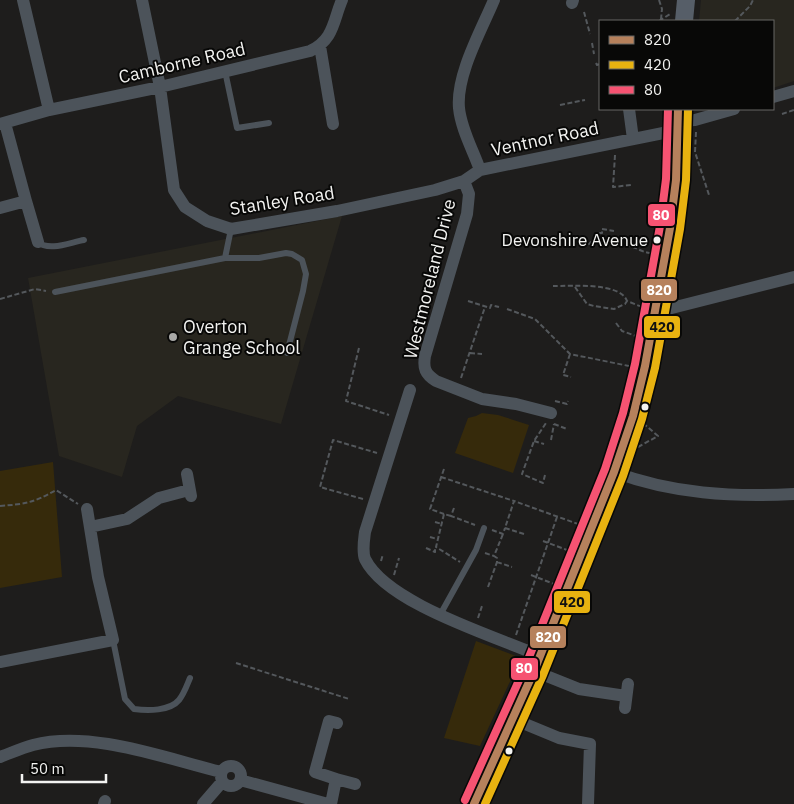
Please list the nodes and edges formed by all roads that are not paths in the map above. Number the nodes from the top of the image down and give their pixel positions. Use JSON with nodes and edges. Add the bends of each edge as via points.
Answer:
{"nodes":[{"id":1,"x":23,"y":0,"type":"edge"},
{"id":2,"x":142,"y":0,"type":"edge"},
{"id":3,"x":342,"y":0,"type":"edge"},
{"id":4,"x":494,"y":0,"type":"edge"},
{"id":5,"x":686,"y":0,"type":"edge"},
{"id":6,"x":684,"y":20,"type":"edge"},
{"id":7,"x":320,"y":46,"type":"junction"},
{"id":8,"x":225,"y":71,"type":"junction"},
{"id":9,"x":160,"y":87,"type":"junction"},
{"id":10,"x":794,"y":91,"type":"edge"},
{"id":11,"x":774,"y":97,"type":"edge"},
{"id":12,"x":49,"y":110,"type":"junction"},
{"id":13,"x":629,"y":110,"type":"edge"},
{"id":14,"x":729,"y":110,"type":"edge"},
{"id":15,"x":682,"y":120,"type":"edge"},
{"id":16,"x":269,"y":122,"type":"dead end"},
{"id":17,"x":3,"y":123,"type":"edge"},
{"id":18,"x":332,"y":124,"type":"dead end"},
{"id":19,"x":633,"y":139,"type":"junction"},
{"id":20,"x":480,"y":170,"type":"junction"},
{"id":21,"x":464,"y":181,"type":"junction"},
{"id":22,"x":452,"y":186,"type":"joint"},
{"id":23,"x":26,"y":201,"type":"junction"},
{"id":24,"x":0,"y":208,"type":"edge"},
{"id":25,"x":231,"y":229,"type":"junction"},
{"id":26,"x":84,"y":240,"type":"dead end"},
{"id":27,"x":38,"y":242,"type":"joint"},
{"id":28,"x":225,"y":258,"type":"junction"},
{"id":29,"x":794,"y":277,"type":"edge"},
{"id":30,"x":55,"y":292,"type":"road end"},
{"id":31,"x":656,"y":312,"type":"junction"},
{"id":32,"x":286,"y":353,"type":"dead end"},
{"id":33,"x":410,"y":390,"type":"dead end"},
{"id":34,"x":551,"y":419,"type":"road end"},
{"id":35,"x":614,"y":472,"type":"junction"},
{"id":36,"x":187,"y":474,"type":"dead end"},
{"id":37,"x":794,"y":494,"type":"edge"},
{"id":38,"x":87,"y":508,"type":"road end"},
{"id":39,"x":90,"y":526,"type":"junction"},
{"id":40,"x":484,"y":528,"type":"dead end"},
{"id":41,"x":440,"y":615,"type":"junction"},
{"id":42,"x":112,"y":640,"type":"junction"},
{"id":43,"x":0,"y":662,"type":"edge"},
{"id":44,"x":537,"y":664,"type":"junction"},
{"id":45,"x":190,"y":678,"type":"dead end"},
{"id":46,"x":626,"y":696,"type":"dead end"},
{"id":47,"x":513,"y":719,"type":"junction"},
{"id":48,"x":337,"y":723,"type":"dead end"},
{"id":49,"x":0,"y":757,"type":"edge"},
{"id":50,"x":222,"y":777,"type":"junction"},
{"id":51,"x":336,"y":779,"type":"junction"},
{"id":52,"x":355,"y":784,"type":"dead end"},
{"id":53,"x":203,"y":804,"type":"edge"},
{"id":54,"x":329,"y":804,"type":"edge"},
{"id":55,"x":474,"y":804,"type":"edge"},
{"id":56,"x":588,"y":804,"type":"edge"}],
"edges":[{"from":1,"to":12,"type":"street"},
{"from":2,"to":9,"type":"street","name":"Stanley Road"},
{"from":3,"to":7,"type":"street","via":[[328,38]]},
{"from":4,"to":20,"type":"street","via":[[464,72],[459,94],[462,123]]},
{"from":5,"to":6,"type":"main road"},
{"from":7,"to":8,"type":"street","name":"Camborne Road"},
{"from":7,"to":18,"type":"street"},
{"from":8,"to":9,"type":"street","name":"Camborne Road"},
{"from":8,"to":16,"type":"lane","via":[[237,128]]},
{"from":9,"to":12,"type":"street","name":"Camborne Road"},
{"from":9,"to":25,"type":"street","name":"Stanley Road","via":[[174,190],[185,207],[207,221]]},
{"from":10,"to":11,"type":"street"},
{"from":12,"to":17,"type":"street","name":"Camborne Road"},
{"from":13,"to":19,"type":"street"},
{"from":14,"to":15,"type":"street"},
{"from":15,"to":19,"type":"street","name":"Ventnor Road"},
{"from":15,"to":31,"type":"main road"},
{"from":17,"to":23,"type":"street"},
{"from":19,"to":20,"type":"street","name":"Ventnor Road"},
{"from":20,"to":21,"type":"street","name":"Ventnor Road"},
{"from":21,"to":22,"type":"street","name":"Ventnor Road"},
{"from":21,"to":34,"type":"street","name":"Westmoreland Drive","via":[[469,194],[467,214],[424,364],[425,371],[428,376],[482,399],[516,404]]},
{"from":22,"to":25,"type":"street","name":"Stanley Road","via":[[373,204]]},
{"from":23,"to":24,"type":"street"},
{"from":23,"to":27,"type":"street"},
{"from":25,"to":28,"type":"lane"},
{"from":26,"to":27,"type":"lane","via":[[48,247]]},
{"from":28,"to":30,"type":"lane"},
{"from":28,"to":32,"type":"lane","via":[[260,258],[286,253],[302,260],[306,274],[304,291]]},
{"from":29,"to":31,"type":"street"},
{"from":31,"to":35,"type":"main road","via":[[634,414]]},
{"from":33,"to":41,"type":"street","via":[[365,532],[364,557],[391,586]]},
{"from":35,"to":37,"type":"street","via":[[637,481],[693,492],[762,496]]},
{"from":35,"to":44,"type":"main road"},
{"from":36,"to":39,"type":"street","via":[[190,493],[159,498],[127,519]]},
{"from":38,"to":39,"type":"street"},
{"from":39,"to":42,"type":"street"},
{"from":40,"to":41,"type":"lane","via":[[476,550]]},
{"from":41,"to":44,"type":"street","via":[[512,645]]},
{"from":42,"to":43,"type":"street"},
{"from":42,"to":45,"type":"lane","via":[[125,699],[134,709],[165,708],[174,704]]},
{"from":44,"to":46,"type":"street","via":[[579,689]]},
{"from":44,"to":47,"type":"main road"},
{"from":47,"to":55,"type":"main road"},
{"from":47,"to":56,"type":"street","via":[[559,738],[590,744]]},
{"from":48,"to":51,"type":"street","via":[[329,721],[315,772]]},
{"from":49,"to":50,"type":"street","via":[[33,745],[70,741],[125,747],[202,767]]},
{"from":50,"to":53,"type":"street"},
{"from":50,"to":54,"type":"street","via":[[226,767],[235,766],[240,771],[240,780]]},
{"from":51,"to":52,"type":"street"},
{"from":51,"to":54,"type":"street"}]}
